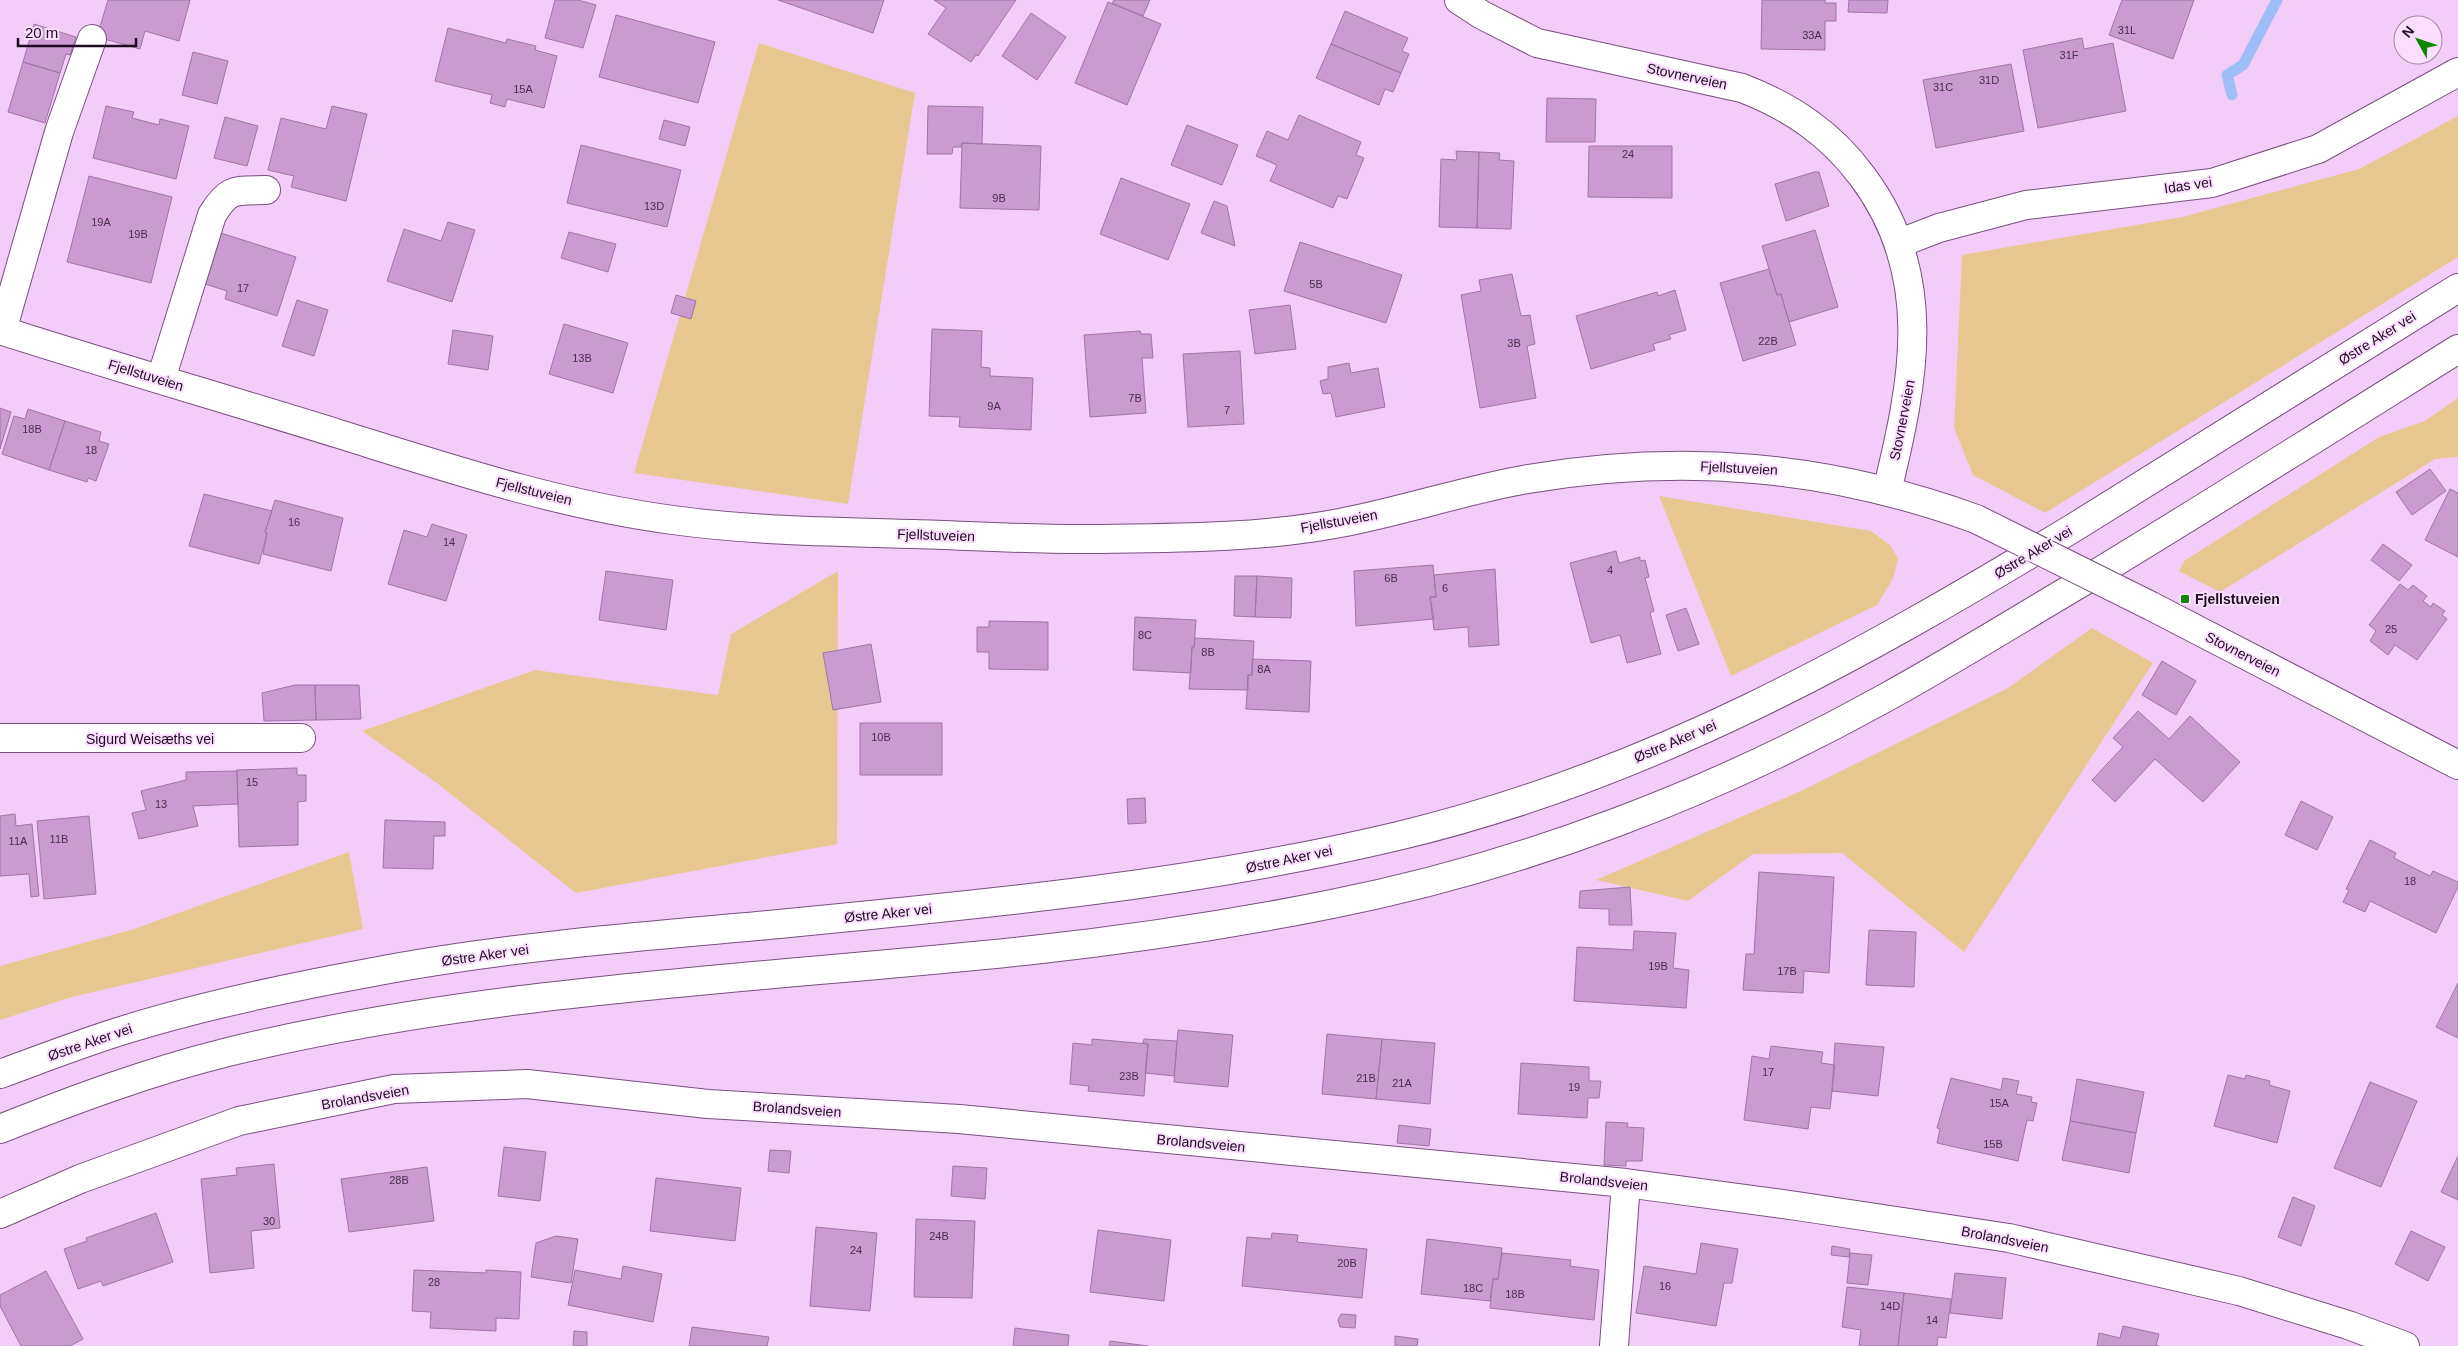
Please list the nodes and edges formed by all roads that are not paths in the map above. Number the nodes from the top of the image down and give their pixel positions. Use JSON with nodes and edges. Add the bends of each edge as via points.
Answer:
{"nodes":[{"id":1,"x":1459,"y":0,"type":"edge"},
{"id":2,"x":92,"y":39,"type":"dead end"},
{"id":3,"x":2458,"y":72,"type":"edge"},
{"id":4,"x":266,"y":190,"type":"dead end"},
{"id":5,"x":1900,"y":243,"type":"junction"},
{"id":6,"x":2458,"y":288,"type":"edge"},
{"id":7,"x":1,"y":331,"type":"edge"},
{"id":8,"x":2458,"y":349,"type":"edge"},
{"id":9,"x":161,"y":380,"type":"junction"},
{"id":10,"x":1887,"y":491,"type":"junction"},
{"id":11,"x":0,"y":738,"type":"edge"},
{"id":12,"x":301,"y":738,"type":"dead end"},
{"id":13,"x":2458,"y":766,"type":"edge"},
{"id":14,"x":0,"y":1074,"type":"edge"},
{"id":15,"x":0,"y":1129,"type":"edge"},
{"id":16,"x":1626,"y":1183,"type":"junction"},
{"id":17,"x":0,"y":1214,"type":"edge"},
{"id":18,"x":1614,"y":1346,"type":"edge"},
{"id":19,"x":2405,"y":1346,"type":"edge"}],
"edges":[{"from":1,"to":5,"type":"main road","name":"Stovnerveien","via":[[1537,43],[1742,88],[1805,118],[1847,156],[1886,212]]},
{"from":2,"to":7,"type":"main road","name":"Fjellstuveien","via":[[59,132]]},
{"from":3,"to":5,"type":"main road","name":"Idas vei","via":[[2318,149],[2212,183],[2026,205],[1938,228]]},
{"from":4,"to":9,"type":"main road","via":[[232,192],[222,198],[212,215]]},
{"from":5,"to":10,"type":"main road","name":"Stovnerveien","via":[[1906,266],[1913,334],[1904,423]]},
{"from":6,"to":14,"type":"main road","name":"Østre Aker vei","via":[[1946,606],[1812,677],[1692,735],[1550,791],[1400,836],[1192,878],[935,909],[515,950],[373,972],[206,1007],[122,1030]]},
{"from":7,"to":9,"type":"main road","name":"Fjellstuveien"},
{"from":8,"to":15,"type":"main road","via":[[2148,542],[1880,700],[1711,782],[1631,815],[1492,863],[1335,903],[1187,930],[1038,950],[623,988],[385,1020],[221,1054],[62,1104]]},
{"from":9,"to":10,"type":"main road","name":"Fjellstuveien","via":[[541,493],[670,520],[802,532],[1092,539],[1294,530],[1338,524],[1522,480],[1588,470],[1656,465],[1732,466],[1801,473]]},
{"from":10,"to":13,"type":"main road","name":"Stovnerveien","bridge":true,"via":[[1976,519]]},
{"from":11,"to":12,"type":"main road","name":"Sigurd Weisæths vei"},
{"from":16,"to":17,"type":"main road","name":"Brolandsveien","via":[[959,1120],[708,1104],[527,1084],[394,1089],[239,1121],[80,1179]]},
{"from":16,"to":18,"type":"main road"},
{"from":16,"to":19,"type":"main road","name":"Brolandsveien","via":[[2009,1238],[2239,1291]]}]}
